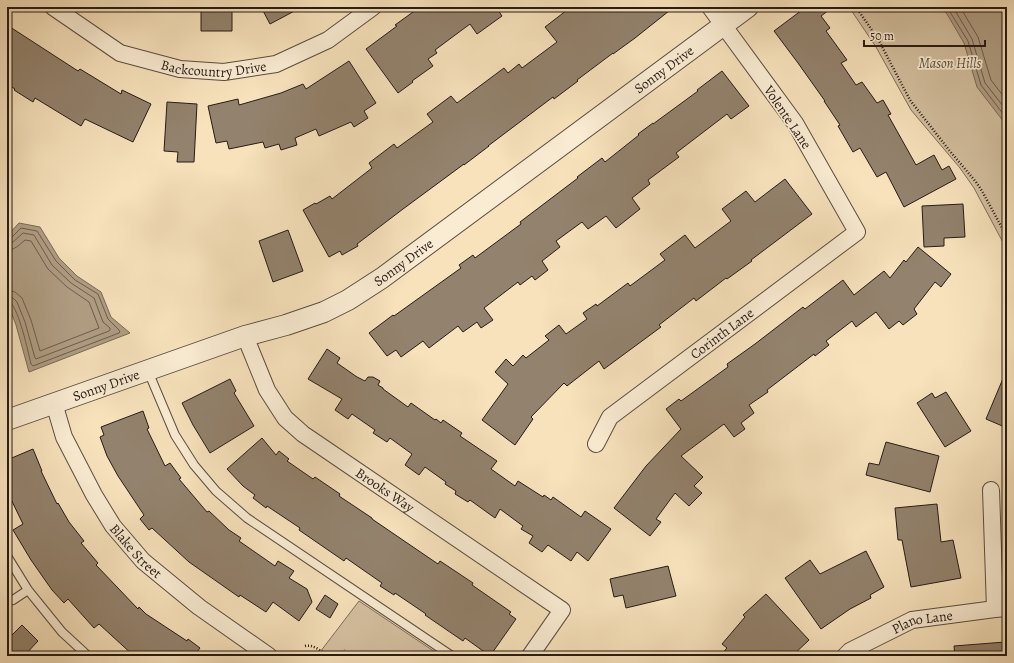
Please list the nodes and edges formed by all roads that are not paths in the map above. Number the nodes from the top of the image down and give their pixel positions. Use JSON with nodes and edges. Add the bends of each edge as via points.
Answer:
{"nodes":[{"id":1,"x":53,"y":7,"type":"edge"},
{"id":2,"x":373,"y":7,"type":"edge"},
{"id":3,"x":710,"y":7,"type":"edge"},
{"id":4,"x":748,"y":7,"type":"edge"},
{"id":5,"x":724,"y":25,"type":"junction"},
{"id":6,"x":857,"y":232,"type":"joint"},
{"id":7,"x":245,"y":336,"type":"junction"},
{"id":8,"x":148,"y":370,"type":"junction"},
{"id":9,"x":54,"y":403,"type":"junction"},
{"id":10,"x":7,"y":420,"type":"edge"},
{"id":11,"x":596,"y":444,"type":"dead end"},
{"id":12,"x":991,"y":490,"type":"dead end"},
{"id":13,"x":7,"y":556,"type":"edge"},
{"id":14,"x":28,"y":590,"type":"junction"},
{"id":15,"x":7,"y":601,"type":"edge"},
{"id":16,"x":1001,"y":609,"type":"edge"},
{"id":17,"x":88,"y":656,"type":"edge"},
{"id":18,"x":269,"y":656,"type":"edge"},
{"id":19,"x":452,"y":656,"type":"edge"},
{"id":20,"x":530,"y":656,"type":"edge"},
{"id":21,"x":845,"y":656,"type":"edge"}],
"edges":[{"from":1,"to":2,"type":"street","name":"Backcountry Drive","via":[[120,53],[180,69],[224,72],[276,64],[328,40]]},
{"from":3,"to":5,"type":"street","name":"Volente Lane"},
{"from":4,"to":5,"type":"street","name":"Sonny Drive"},
{"from":5,"to":6,"type":"street","name":"Volente Lane","via":[[795,123]]},
{"from":5,"to":7,"type":"street","name":"Sonny Drive","via":[[382,278],[324,312]]},
{"from":6,"to":11,"type":"street","name":"Corinth Lane","via":[[610,417]]},
{"from":7,"to":8,"type":"street","name":"Sonny Drive"},
{"from":7,"to":20,"type":"street","name":"Brooks Way","via":[[267,390],[285,418],[303,434],[562,610]]},
{"from":8,"to":9,"type":"street","name":"Sonny Drive"},
{"from":8,"to":19,"type":"lane","via":[[176,435],[194,465],[216,491],[247,518]]},
{"from":9,"to":10,"type":"street","name":"Sonny Drive"},
{"from":9,"to":18,"type":"street","name":"Blake Street","via":[[64,436],[94,496],[113,526],[143,561],[199,607]]},
{"from":12,"to":16,"type":"street"},
{"from":13,"to":14,"type":"lane"},
{"from":14,"to":15,"type":"lane"},
{"from":14,"to":17,"type":"lane","via":[[62,632]]},
{"from":16,"to":21,"type":"street","name":"Plano Lane","via":[[912,620],[850,651]]}]}
